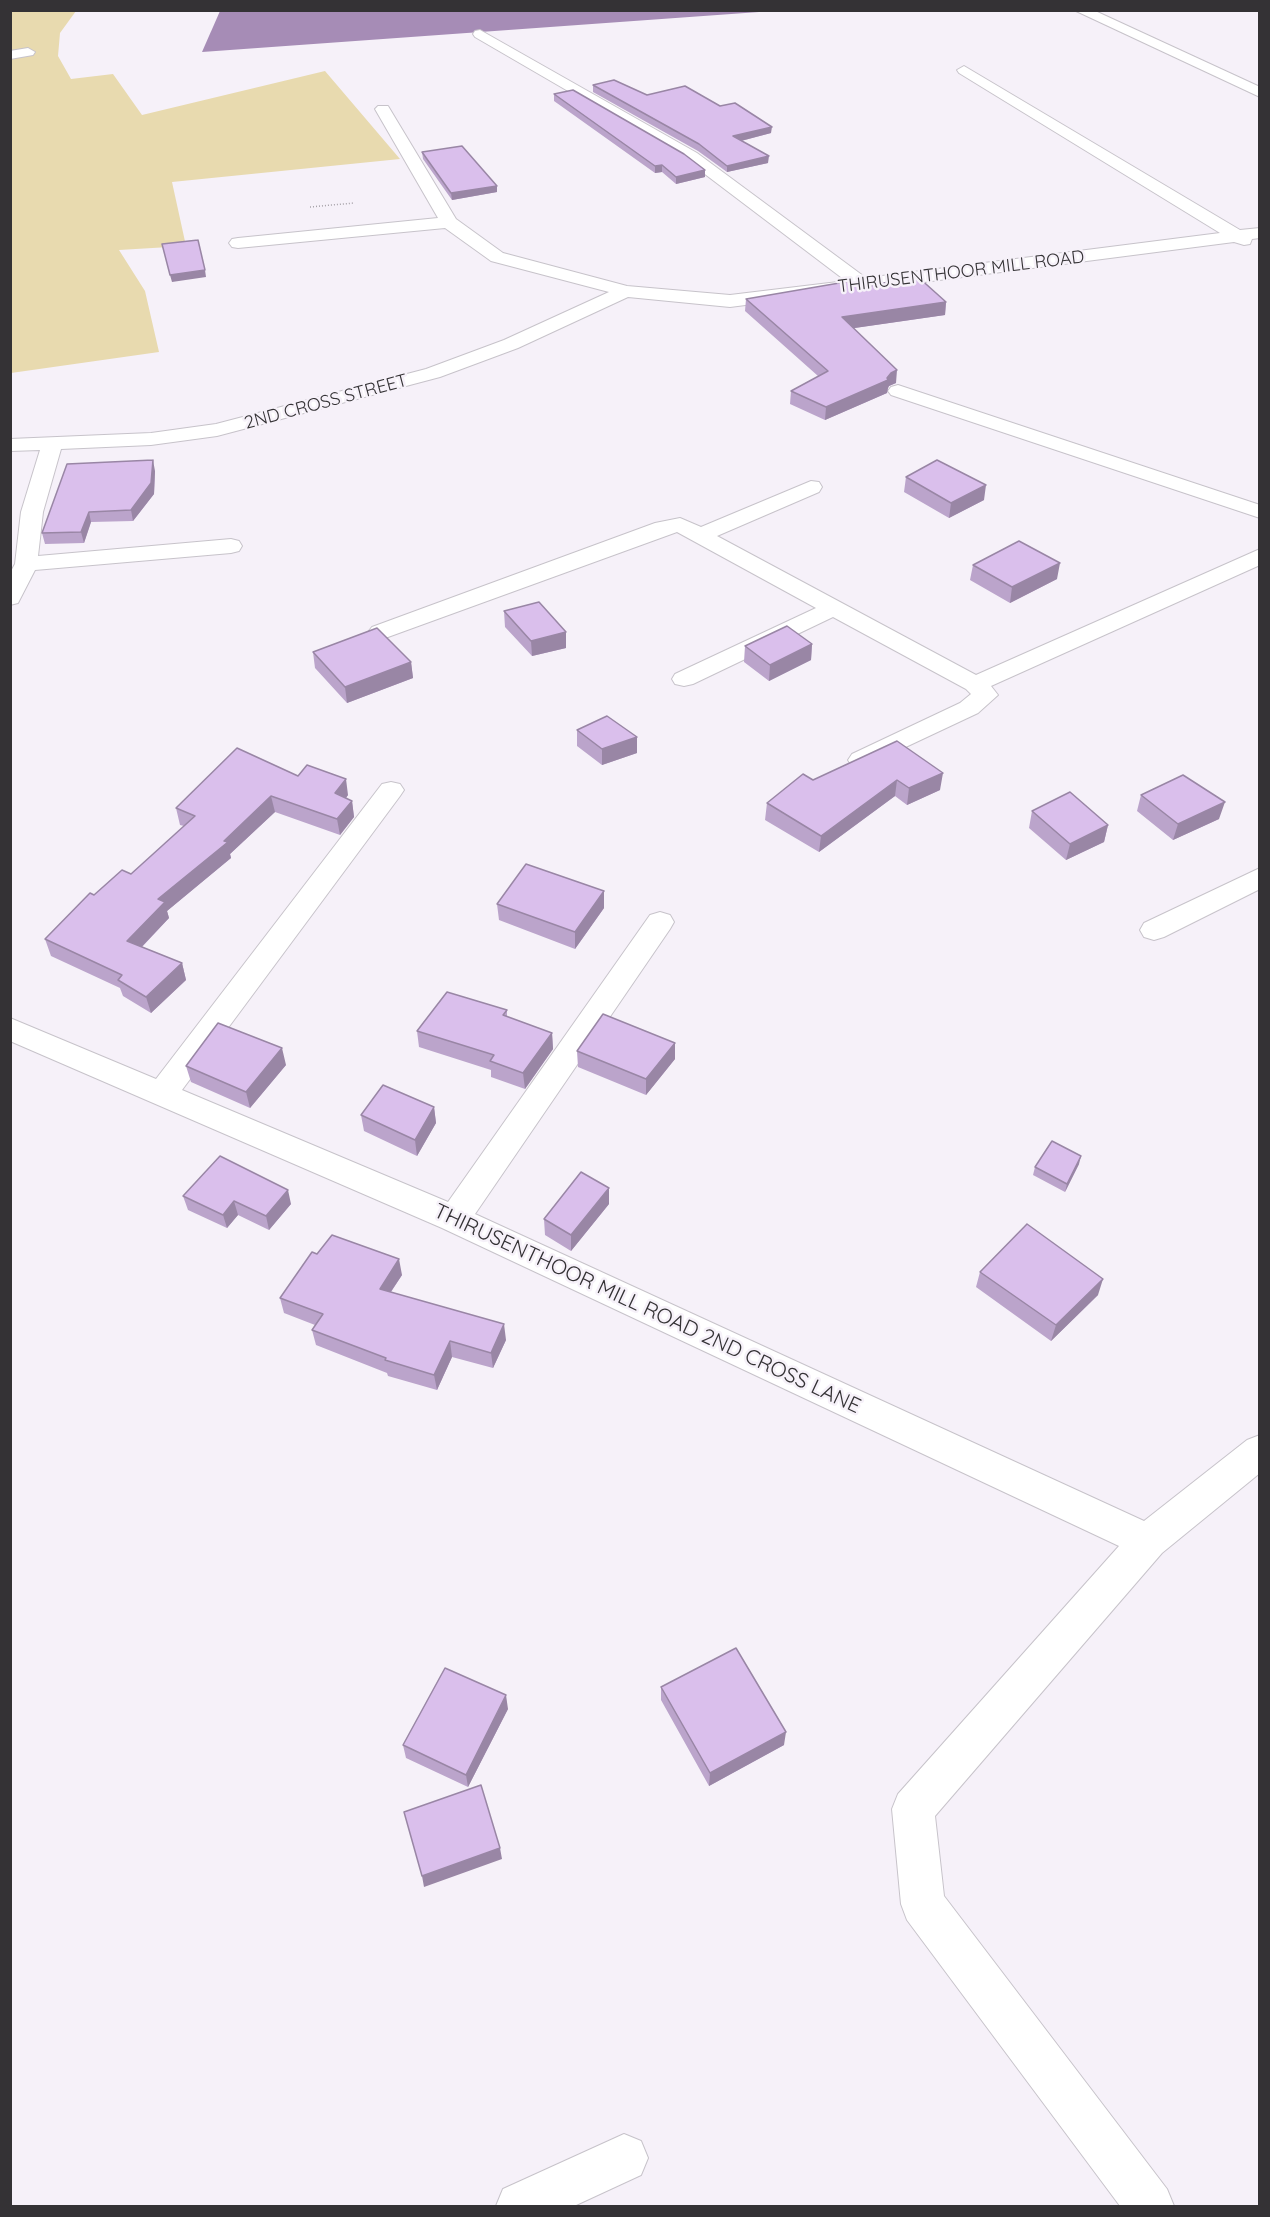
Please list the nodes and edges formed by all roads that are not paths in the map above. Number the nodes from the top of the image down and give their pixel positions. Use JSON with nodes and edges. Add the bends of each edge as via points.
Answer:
{"nodes":[{"id":1,"x":1081,"y":10,"type":"edge"},
{"id":2,"x":480,"y":34,"type":"dead end"},
{"id":3,"x":28,"y":52,"type":"dead end"},
{"id":4,"x":10,"y":55,"type":"edge"},
{"id":5,"x":964,"y":70,"type":"dead end"},
{"id":6,"x":1260,"y":93,"type":"edge"},
{"id":7,"x":383,"y":109,"type":"dead end"},
{"id":8,"x":449,"y":222,"type":"junction"},
{"id":9,"x":1260,"y":233,"type":"edge"},
{"id":10,"x":1238,"y":235,"type":"junction"},
{"id":11,"x":238,"y":243,"type":"dead end"},
{"id":12,"x":1260,"y":251,"type":"edge"},
{"id":13,"x":864,"y":285,"type":"junction"},
{"id":14,"x":626,"y":291,"type":"junction"},
{"id":15,"x":898,"y":391,"type":"dead end"},
{"id":16,"x":53,"y":442,"type":"junction"},
{"id":17,"x":10,"y":445,"type":"edge"},
{"id":18,"x":811,"y":487,"type":"dead end"},
{"id":19,"x":1260,"y":512,"type":"edge"},
{"id":20,"x":699,"y":536,"type":"junction"},
{"id":21,"x":231,"y":546,"type":"dead end"},
{"id":22,"x":1260,"y":556,"type":"edge"},
{"id":23,"x":26,"y":564,"type":"junction"},
{"id":24,"x":10,"y":598,"type":"edge"},
{"id":25,"x":834,"y":608,"type":"junction"},
{"id":26,"x":380,"y":632,"type":"edge"},
{"id":27,"x":684,"y":679,"type":"dead end"},
{"id":28,"x":975,"y":684,"type":"junction"},
{"id":29,"x":843,"y":769,"type":"edge"},
{"id":30,"x":391,"y":790,"type":"dead end"},
{"id":31,"x":1260,"y":877,"type":"edge"},
{"id":32,"x":660,"y":922,"type":"dead end"},
{"id":33,"x":1154,"y":930,"type":"dead end"},
{"id":34,"x":10,"y":1029,"type":"edge"},
{"id":35,"x":162,"y":1093,"type":"junction"},
{"id":36,"x":454,"y":1219,"type":"junction"},
{"id":37,"x":1260,"y":1451,"type":"edge"},
{"id":38,"x":1148,"y":1540,"type":"junction"},
{"id":39,"x":624,"y":2158,"type":"dead end"},
{"id":40,"x":520,"y":2206,"type":"edge"},
{"id":41,"x":1150,"y":2206,"type":"edge"}],
"edges":[{"from":1,"to":6,"type":"street"},
{"from":2,"to":13,"type":"street","via":[[691,156]]},
{"from":3,"to":4,"type":"street"},
{"from":5,"to":10,"type":"street"},
{"from":7,"to":8,"type":"street","name":"THIRUSENTHOOR MILL ROAD"},
{"from":8,"to":11,"type":"street"},
{"from":8,"to":14,"type":"street","name":"THIRUSENTHOOR MILL ROAD","via":[[497,257]]},
{"from":9,"to":10,"type":"street","name":"THIRUSENTHOOR MILL ROAD"},
{"from":10,"to":12,"type":"street"},
{"from":10,"to":13,"type":"street","name":"THIRUSENTHOOR MILL ROAD"},
{"from":13,"to":14,"type":"street","name":"THIRUSENTHOOR MILL ROAD","via":[[730,301]]},
{"from":14,"to":16,"type":"street","name":"2ND CROSS STREET","via":[[500,348],[433,373],[345,398],[217,430],[151,440]]},
{"from":15,"to":19,"type":"street"},
{"from":16,"to":17,"type":"street","name":"2ND CROSS STREET"},
{"from":16,"to":23,"type":"street","via":[[32,512]]},
{"from":18,"to":20,"type":"street"},
{"from":20,"to":25,"type":"street"},
{"from":20,"to":26,"type":"street","via":[[680,525],[663,528]]},
{"from":21,"to":23,"type":"street"},
{"from":22,"to":28,"type":"street"},
{"from":23,"to":24,"type":"street"},
{"from":25,"to":27,"type":"street"},
{"from":25,"to":28,"type":"street"},
{"from":28,"to":29,"type":"street","via":[[986,695],[969,708]]},
{"from":30,"to":35,"type":"street"},
{"from":31,"to":33,"type":"street"},
{"from":32,"to":36,"type":"street"},
{"from":34,"to":35,"type":"street","name":"THIRUSENTHOOR MILL ROAD 2ND CROSS LANE"},
{"from":35,"to":36,"type":"street","name":"THIRUSENTHOOR MILL ROAD 2ND CROSS LANE"},
{"from":36,"to":38,"type":"street","name":"THIRUSENTHOOR MILL ROAD 2ND CROSS LANE"},
{"from":37,"to":38,"type":"street"},
{"from":38,"to":41,"type":"street","via":[[913,1809],[922,1904]]},
{"from":39,"to":40,"type":"street"}]}
